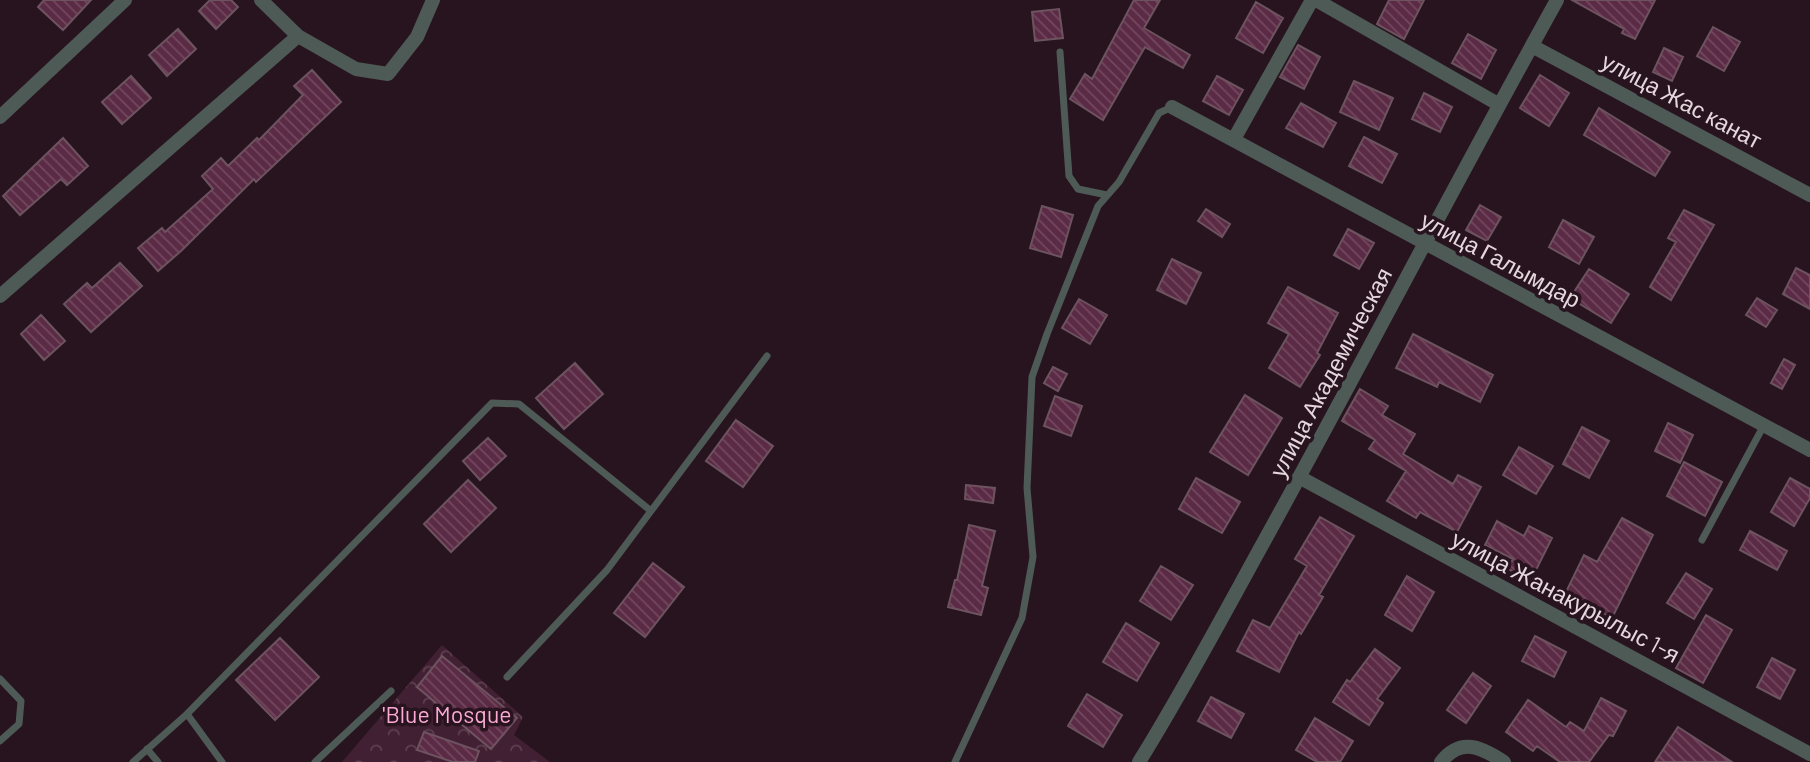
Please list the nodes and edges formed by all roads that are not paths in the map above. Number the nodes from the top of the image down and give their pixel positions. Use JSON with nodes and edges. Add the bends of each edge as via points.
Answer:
{"nodes":[{"id":1,"x":125,"y":0,"type":"edge"},
{"id":2,"x":261,"y":0,"type":"edge"},
{"id":3,"x":433,"y":0,"type":"edge"},
{"id":4,"x":1314,"y":0,"type":"edge"},
{"id":5,"x":1557,"y":0,"type":"edge"},
{"id":6,"x":298,"y":36,"type":"junction"},
{"id":7,"x":1532,"y":46,"type":"junction"},
{"id":8,"x":1059,"y":52,"type":"dead end"},
{"id":9,"x":1498,"y":104,"type":"junction"},
{"id":10,"x":1172,"y":107,"type":"joint"},
{"id":11,"x":0,"y":117,"type":"edge"},
{"id":12,"x":1234,"y":139,"type":"junction"},
{"id":13,"x":1107,"y":195,"type":"junction"},
{"id":14,"x":1810,"y":195,"type":"edge"},
{"id":15,"x":1424,"y":244,"type":"junction"},
{"id":16,"x":0,"y":296,"type":"edge"},
{"id":17,"x":767,"y":356,"type":"dead end"},
{"id":18,"x":1764,"y":425,"type":"junction"},
{"id":19,"x":1810,"y":450,"type":"edge"},
{"id":20,"x":1299,"y":477,"type":"junction"},
{"id":21,"x":650,"y":511,"type":"junction"},
{"id":22,"x":1702,"y":540,"type":"dead end"},
{"id":23,"x":507,"y":677,"type":"dead end"},
{"id":24,"x":0,"y":679,"type":"edge"},
{"id":25,"x":391,"y":691,"type":"dead end"},
{"id":26,"x":187,"y":714,"type":"junction"},
{"id":27,"x":0,"y":741,"type":"edge"},
{"id":28,"x":147,"y":749,"type":"junction"},
{"id":29,"x":1810,"y":754,"type":"edge"},
{"id":30,"x":133,"y":762,"type":"edge"},
{"id":31,"x":158,"y":762,"type":"edge"},
{"id":32,"x":222,"y":762,"type":"edge"},
{"id":33,"x":315,"y":762,"type":"edge"},
{"id":34,"x":955,"y":762,"type":"edge"},
{"id":35,"x":1139,"y":762,"type":"edge"},
{"id":36,"x":1441,"y":762,"type":"edge"},
{"id":37,"x":1504,"y":762,"type":"edge"}],
"edges":[{"from":1,"to":11,"type":"street"},
{"from":2,"to":6,"type":"street"},
{"from":3,"to":6,"type":"street","via":[[417,37],[388,74],[356,69]]},
{"from":4,"to":9,"type":"street"},
{"from":4,"to":12,"type":"street"},
{"from":5,"to":7,"type":"street","name":"улица Академическая"},
{"from":6,"to":16,"type":"street"},
{"from":7,"to":9,"type":"street","name":"улица Академическая"},
{"from":7,"to":14,"type":"street","name":"улица Жас канат"},
{"from":8,"to":13,"type":"lane","via":[[1069,176],[1078,189]]},
{"from":9,"to":15,"type":"street","name":"улица Академическая"},
{"from":10,"to":12,"type":"street","name":"улица Галымдар"},
{"from":10,"to":13,"type":"lane","via":[[1159,113]]},
{"from":12,"to":15,"type":"street","name":"улица Галымдар"},
{"from":13,"to":34,"type":"lane","via":[[1087,231],[1032,377],[1027,488],[1033,557],[1021,618]]},
{"from":15,"to":18,"type":"street","name":"улица Галымдар"},
{"from":15,"to":20,"type":"street","name":"улица Академическая"},
{"from":17,"to":21,"type":"lane"},
{"from":18,"to":19,"type":"street","name":"улица Галымдар"},
{"from":18,"to":22,"type":"lane"},
{"from":20,"to":29,"type":"street","name":"улица Жанакурылыс 1-я"},
{"from":20,"to":35,"type":"street","name":"улица Академическая"},
{"from":21,"to":23,"type":"lane","via":[[607,570]]},
{"from":21,"to":26,"type":"lane","via":[[519,404],[492,403]]},
{"from":24,"to":27,"type":"lane","via":[[21,701],[19,724]]},
{"from":25,"to":33,"type":"lane"},
{"from":26,"to":28,"type":"lane"},
{"from":26,"to":32,"type":"lane"},
{"from":28,"to":30,"type":"lane"},
{"from":28,"to":31,"type":"lane"},
{"from":36,"to":37,"type":"street","via":[[1450,751],[1470,745]]}]}
